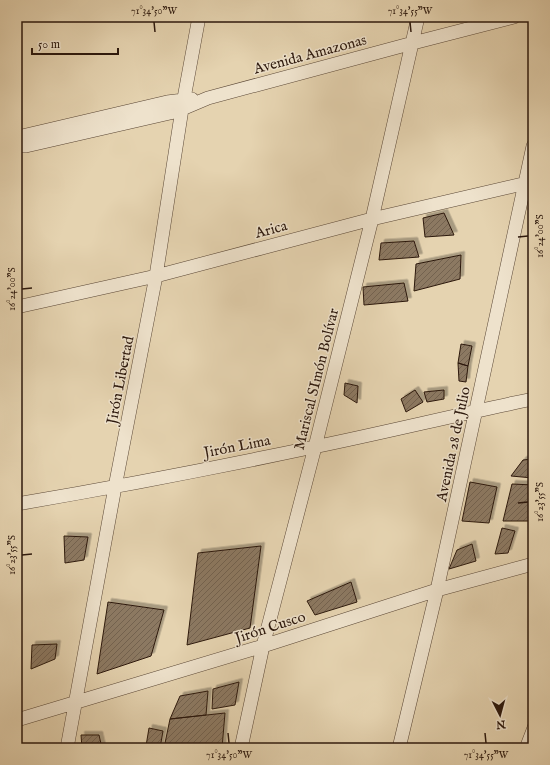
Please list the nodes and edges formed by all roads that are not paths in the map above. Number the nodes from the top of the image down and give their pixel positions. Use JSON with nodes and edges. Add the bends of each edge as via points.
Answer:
{"nodes":[{"id":1,"x":199,"y":17,"type":"edge"},
{"id":2,"x":418,"y":17,"type":"edge"},
{"id":3,"x":514,"y":17,"type":"edge"},
{"id":4,"x":412,"y":43,"type":"junction"},
{"id":5,"x":183,"y":104,"type":"junction"},
{"id":6,"x":17,"y":139,"type":"edge"},
{"id":7,"x":17,"y":146,"type":"edge"},
{"id":8,"x":533,"y":146,"type":"edge"},
{"id":9,"x":529,"y":182,"type":"edge"},
{"id":10,"x":372,"y":219,"type":"junction"},
{"id":11,"x":156,"y":276,"type":"junction"},
{"id":12,"x":17,"y":307,"type":"edge"},
{"id":13,"x":533,"y":399,"type":"edge"},
{"id":14,"x":477,"y":410,"type":"junction"},
{"id":15,"x":315,"y":447,"type":"junction"},
{"id":16,"x":115,"y":487,"type":"junction"},
{"id":17,"x":17,"y":504,"type":"edge"},
{"id":18,"x":533,"y":564,"type":"edge"},
{"id":19,"x":438,"y":590,"type":"junction"},
{"id":20,"x":263,"y":646,"type":"junction"},
{"id":21,"x":76,"y":702,"type":"junction"},
{"id":22,"x":17,"y":720,"type":"edge"},
{"id":23,"x":533,"y":722,"type":"edge"},
{"id":24,"x":67,"y":748,"type":"edge"},
{"id":25,"x":241,"y":748,"type":"edge"},
{"id":26,"x":399,"y":748,"type":"edge"},
{"id":27,"x":523,"y":748,"type":"edge"}],
"edges":[{"from":1,"to":5,"type":"street","name":"Jirón Libertad"},
{"from":2,"to":4,"type":"street","name":"Mariscal SImón Bolívar"},
{"from":3,"to":4,"type":"street","name":"Avenida Amazonas"},
{"from":4,"to":5,"type":"street","name":"Avenida Amazonas"},
{"from":4,"to":10,"type":"street","name":"Mariscal SImón Bolívar"},
{"from":5,"to":6,"type":"street","name":"Avenida Amazonas","via":[[144,107]]},
{"from":5,"to":7,"type":"street","name":"Avenida Amazonas","via":[[34,144]]},
{"from":5,"to":11,"type":"street","name":"Jirón Libertad"},
{"from":8,"to":9,"type":"street","name":"Avenida 28 de Julio"},
{"from":9,"to":10,"type":"street","name":"Arica"},
{"from":9,"to":14,"type":"street","name":"Avenida 28 de Julio"},
{"from":10,"to":11,"type":"street","name":"Arica"},
{"from":10,"to":15,"type":"street","name":"Mariscal SImón Bolívar"},
{"from":11,"to":12,"type":"street","name":"Arica"},
{"from":11,"to":16,"type":"street","name":"Jirón Libertad"},
{"from":13,"to":14,"type":"street","name":"Jirón Lima"},
{"from":14,"to":15,"type":"street","name":"Jirón Lima"},
{"from":14,"to":19,"type":"street","name":"Avenida 28 de Julio"},
{"from":15,"to":16,"type":"street","name":"Jirón Lima"},
{"from":15,"to":20,"type":"street","name":"Mariscal SImón Bolívar"},
{"from":16,"to":17,"type":"street","name":"Jirón Lima"},
{"from":16,"to":21,"type":"street","name":"Jirón Libertad"},
{"from":18,"to":19,"type":"street","name":"Jirón Cusco"},
{"from":19,"to":20,"type":"street","name":"Jirón Cusco"},
{"from":19,"to":26,"type":"street","name":"Avenida 28 de Julio"},
{"from":20,"to":21,"type":"street","name":"Jirón Cusco"},
{"from":20,"to":25,"type":"street","name":"Mariscal SImón Bolívar"},
{"from":21,"to":22,"type":"street","name":"Jirón Cusco"},
{"from":21,"to":24,"type":"street","name":"Jirón Libertad"},
{"from":23,"to":27,"type":"lane"}]}
